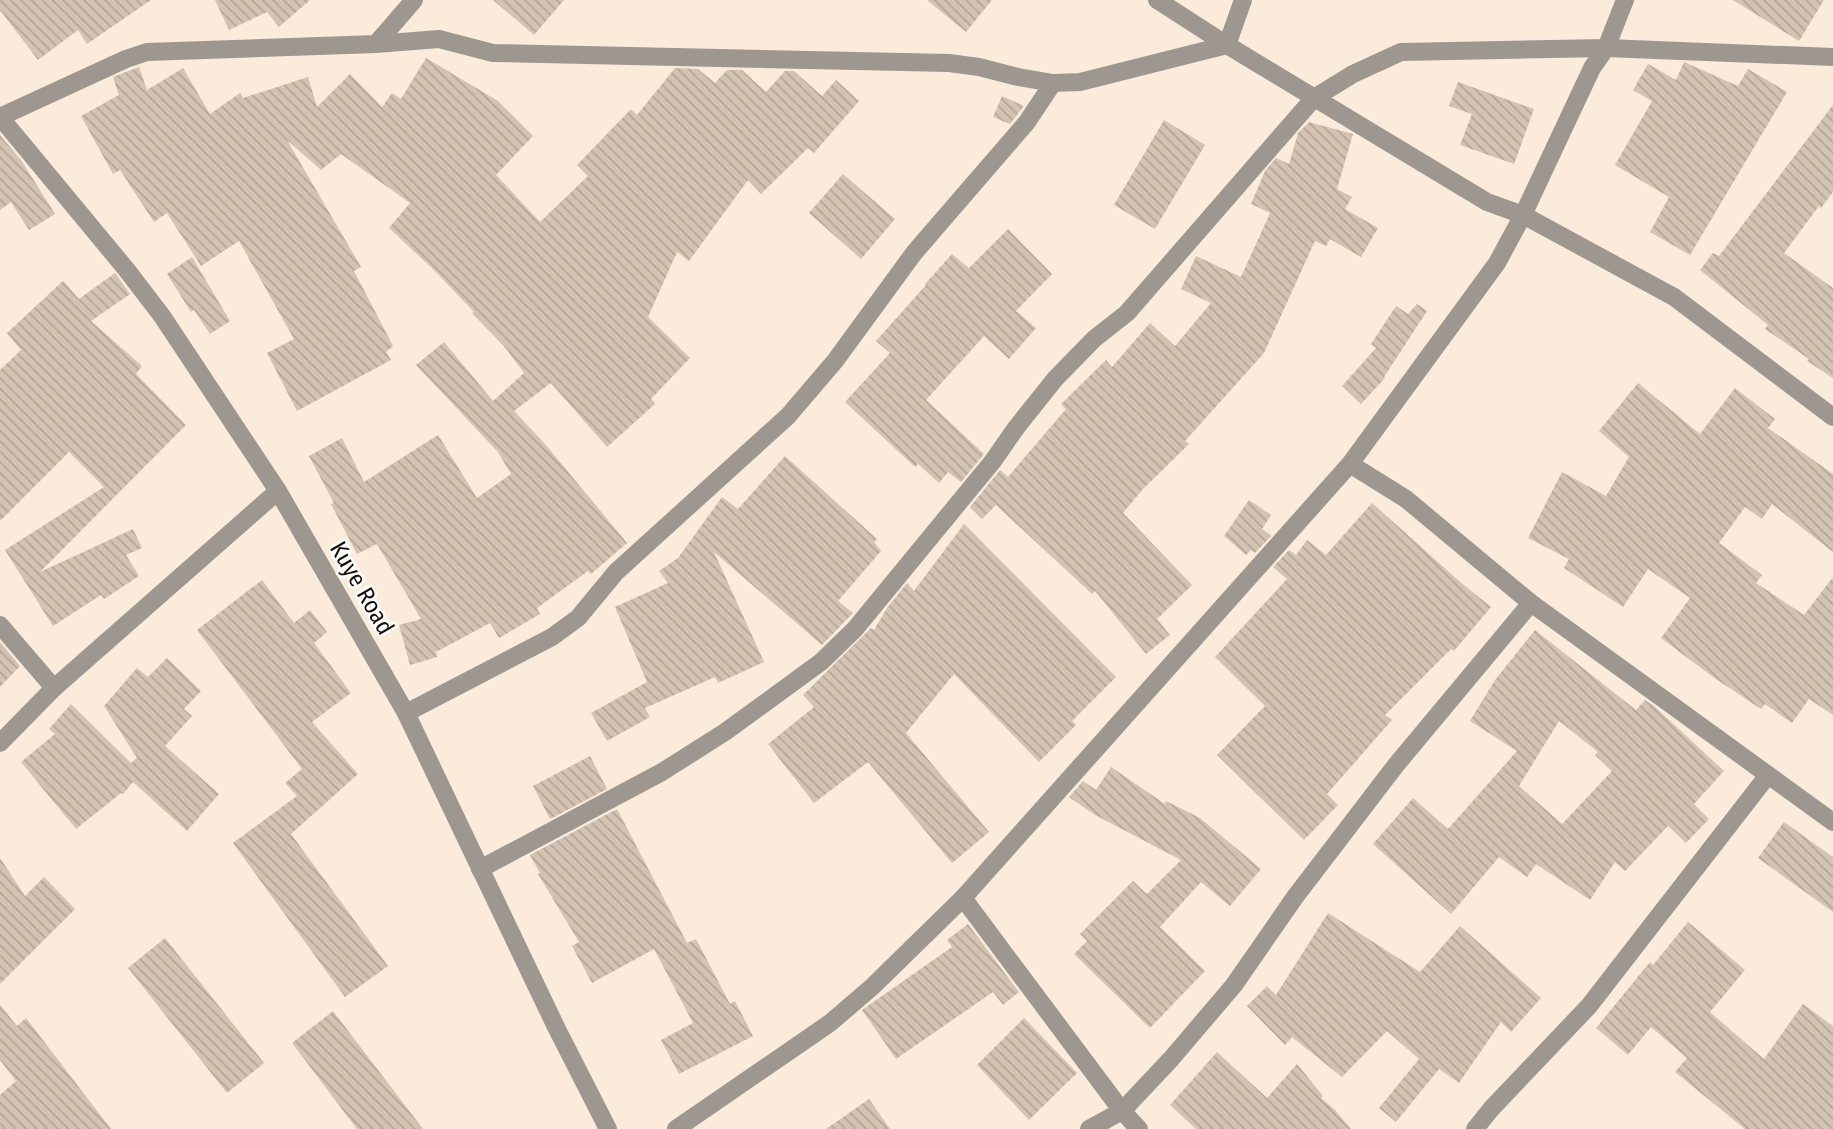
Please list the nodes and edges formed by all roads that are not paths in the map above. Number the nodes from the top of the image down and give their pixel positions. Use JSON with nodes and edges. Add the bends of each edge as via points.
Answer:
{"nodes":[{"id":1,"x":414,"y":0,"type":"edge"},
{"id":2,"x":1157,"y":0,"type":"edge"},
{"id":3,"x":1243,"y":0,"type":"edge"},
{"id":4,"x":1625,"y":0,"type":"edge"},
{"id":5,"x":376,"y":44,"type":"junction"},
{"id":6,"x":1227,"y":45,"type":"junction"},
{"id":7,"x":1606,"y":48,"type":"junction"},
{"id":8,"x":1833,"y":57,"type":"edge"},
{"id":9,"x":1053,"y":83,"type":"junction"},
{"id":10,"x":1314,"y":98,"type":"junction"},
{"id":11,"x":0,"y":117,"type":"edge"},
{"id":12,"x":1523,"y":215,"type":"junction"},
{"id":13,"x":1833,"y":417,"type":"edge"},
{"id":14,"x":1350,"y":464,"type":"junction"},
{"id":15,"x":278,"y":491,"type":"junction"},
{"id":16,"x":1531,"y":603,"type":"junction"},
{"id":17,"x":0,"y":625,"type":"edge"},
{"id":18,"x":54,"y":688,"type":"junction"},
{"id":19,"x":406,"y":713,"type":"junction"},
{"id":20,"x":0,"y":743,"type":"edge"},
{"id":21,"x":1769,"y":775,"type":"junction"},
{"id":22,"x":1833,"y":822,"type":"edge"},
{"id":23,"x":480,"y":869,"type":"junction"},
{"id":24,"x":962,"y":898,"type":"junction"},
{"id":25,"x":1122,"y":1111,"type":"junction"},
{"id":26,"x":608,"y":1129,"type":"edge"},
{"id":27,"x":676,"y":1129,"type":"edge"},
{"id":28,"x":1089,"y":1129,"type":"edge"},
{"id":29,"x":1139,"y":1129,"type":"edge"},
{"id":30,"x":1475,"y":1129,"type":"edge"}],
"edges":[{"from":1,"to":5,"type":"street"},
{"from":2,"to":6,"type":"street"},
{"from":3,"to":6,"type":"street"},
{"from":4,"to":7,"type":"street"},
{"from":5,"to":9,"type":"street","via":[[439,39],[493,53],[949,63]]},
{"from":5,"to":11,"type":"street","via":[[147,52]]},
{"from":6,"to":9,"type":"street","via":[[1080,82]]},
{"from":6,"to":10,"type":"street"},
{"from":7,"to":8,"type":"street"},
{"from":7,"to":10,"type":"street","via":[[1401,52]]},
{"from":7,"to":12,"type":"street","via":[[1592,68]]},
{"from":9,"to":19,"type":"street","via":[[1027,122],[915,253],[788,416],[616,572],[578,618],[552,637]]},
{"from":10,"to":12,"type":"street","via":[[1487,202]]},
{"from":10,"to":23,"type":"street","via":[[1126,313],[1055,379],[993,461],[821,662],[662,772]]},
{"from":11,"to":15,"type":"street","name":"Kuye Road","via":[[162,316]]},
{"from":12,"to":13,"type":"street","via":[[1674,298]]},
{"from":12,"to":14,"type":"street","via":[[1497,263]]},
{"from":14,"to":16,"type":"street","via":[[1406,499]]},
{"from":14,"to":24,"type":"street"},
{"from":15,"to":18,"type":"street"},
{"from":15,"to":19,"type":"street","name":"Kuye Road"},
{"from":16,"to":21,"type":"street"},
{"from":16,"to":25,"type":"street","via":[[1396,765],[1234,985]]},
{"from":17,"to":18,"type":"street"},
{"from":18,"to":20,"type":"street"},
{"from":19,"to":23,"type":"street","name":"Kuye Road"},
{"from":21,"to":22,"type":"street"},
{"from":21,"to":30,"type":"street","via":[[1589,1006]]},
{"from":23,"to":26,"type":"street","name":"Kuye Road"},
{"from":24,"to":25,"type":"street"},
{"from":24,"to":27,"type":"street","via":[[830,1023]]},
{"from":25,"to":28,"type":"street"},
{"from":25,"to":29,"type":"street"}]}
